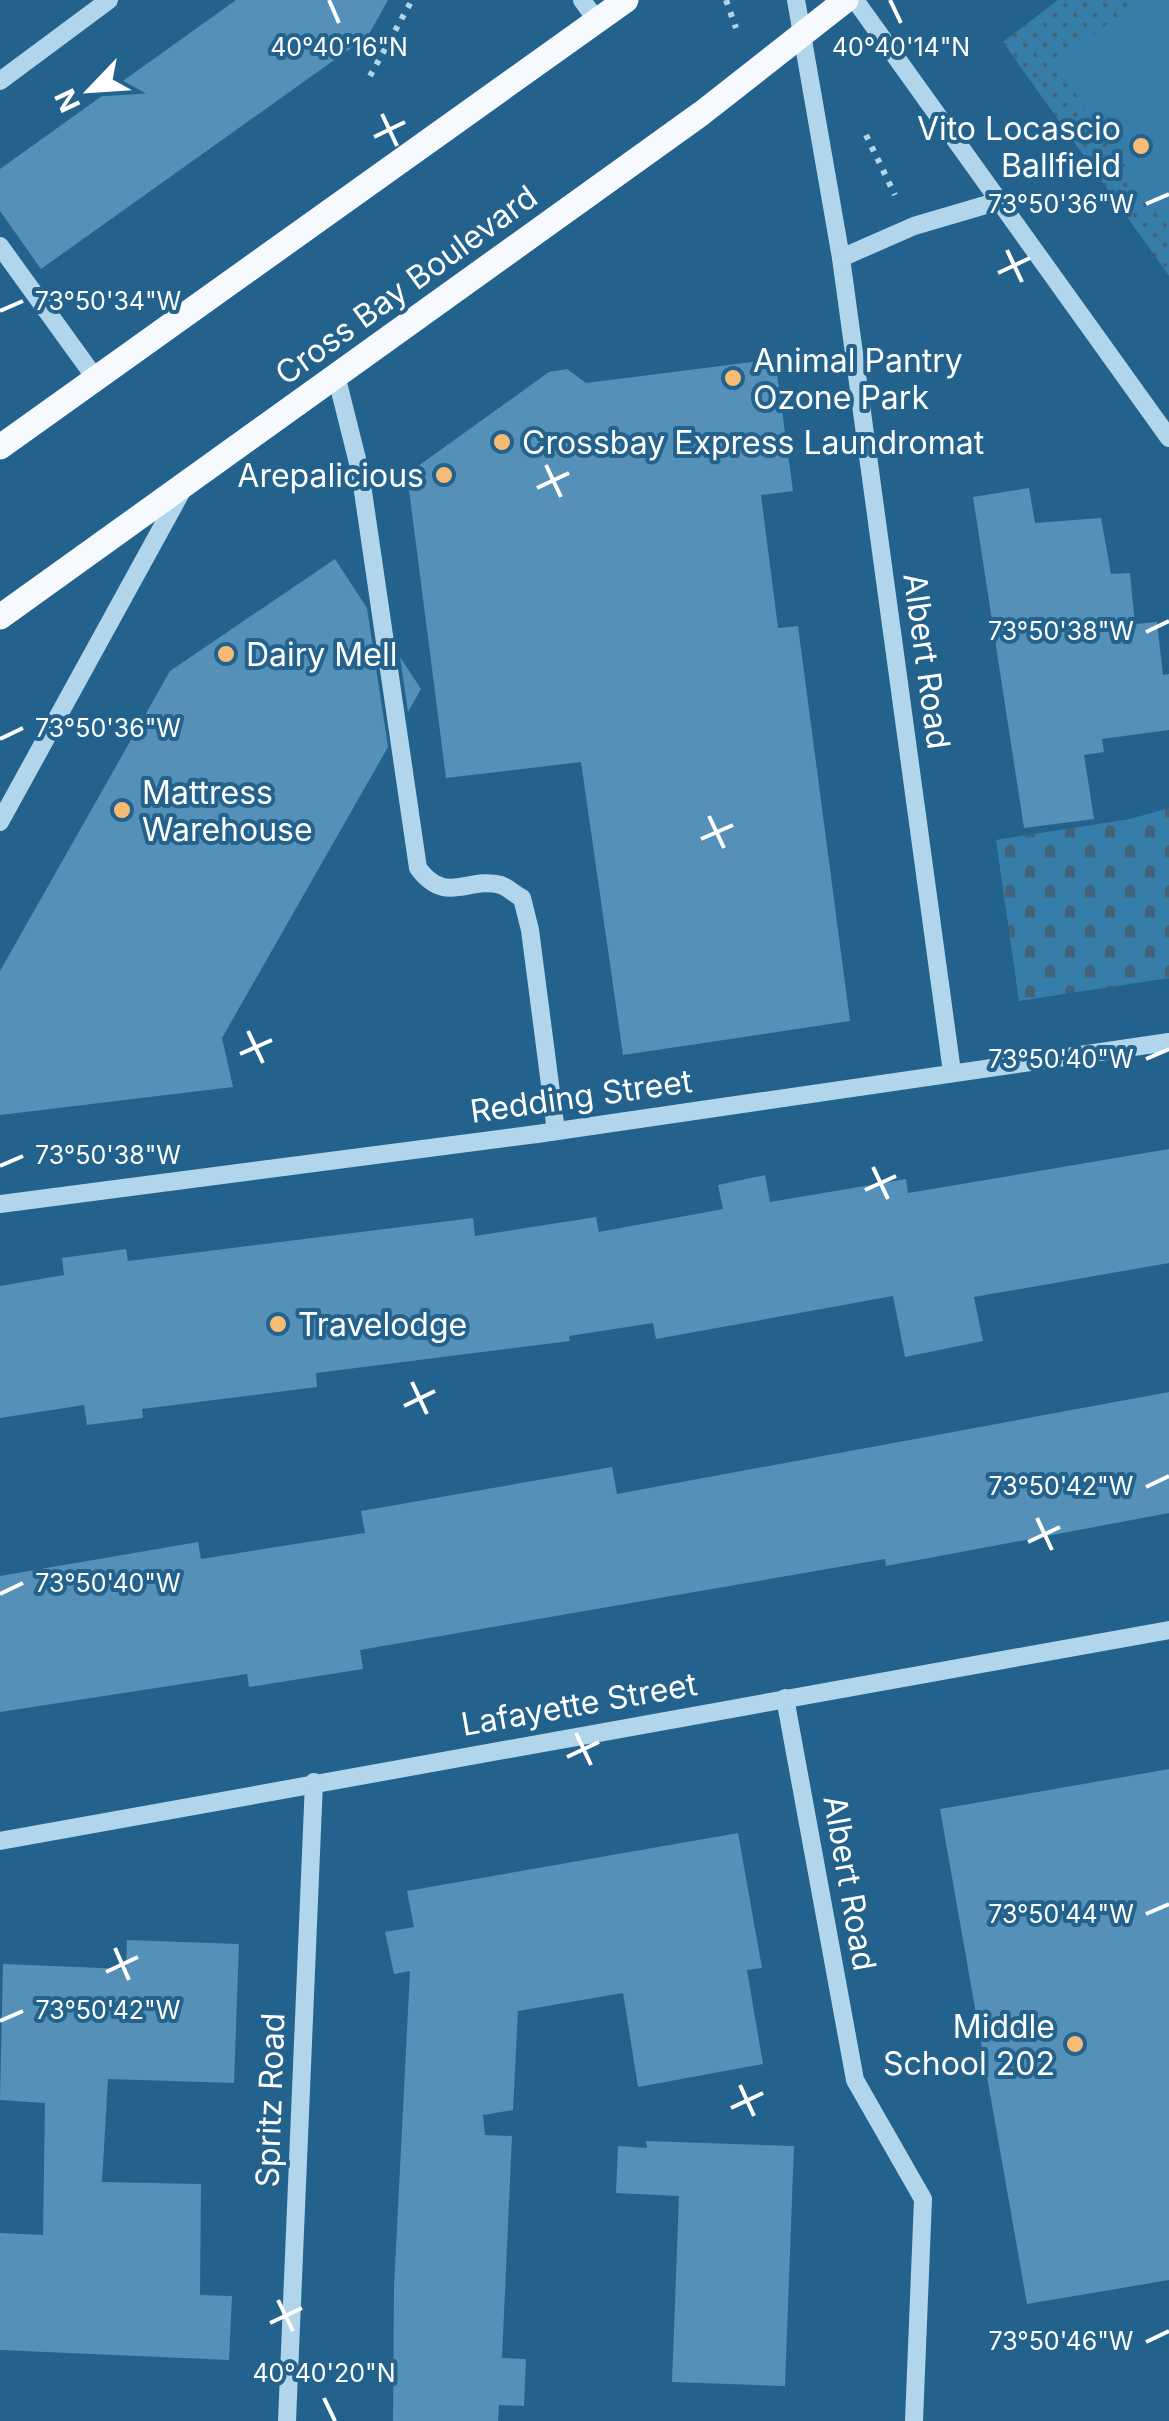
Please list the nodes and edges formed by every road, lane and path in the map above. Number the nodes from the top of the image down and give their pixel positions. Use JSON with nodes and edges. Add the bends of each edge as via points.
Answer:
{"nodes":[{"id":1,"x":109,"y":0,"type":"edge"},
{"id":2,"x":412,"y":0,"type":"edge"},
{"id":3,"x":626,"y":0,"type":"edge"},
{"id":4,"x":726,"y":0,"type":"edge"},
{"id":5,"x":796,"y":0,"type":"edge"},
{"id":6,"x":846,"y":0,"type":"edge"},
{"id":7,"x":854,"y":0,"type":"edge"},
{"id":8,"x":589,"y":10,"type":"edge"},
{"id":9,"x":736,"y":28,"type":"dead end"},
{"id":10,"x":802,"y":34,"type":"junction"},
{"id":11,"x":370,"y":76,"type":"dead end"},
{"id":12,"x":0,"y":82,"type":"edge"},
{"id":13,"x":866,"y":135,"type":"dead end"},
{"id":14,"x":898,"y":201,"type":"dead end"},
{"id":15,"x":999,"y":201,"type":"junction"},
{"id":16,"x":0,"y":246,"type":"edge"},
{"id":17,"x":841,"y":258,"type":"junction"},
{"id":18,"x":336,"y":376,"type":"junction"},
{"id":19,"x":96,"y":379,"type":"junction"},
{"id":20,"x":1169,"y":438,"type":"edge"},
{"id":21,"x":0,"y":448,"type":"edge"},
{"id":22,"x":186,"y":483,"type":"junction"},
{"id":23,"x":0,"y":617,"type":"edge"},
{"id":24,"x":0,"y":822,"type":"edge"},
{"id":25,"x":1169,"y":1042,"type":"edge"},
{"id":26,"x":952,"y":1072,"type":"junction"},
{"id":27,"x":556,"y":1131,"type":"junction"},
{"id":28,"x":0,"y":1204,"type":"edge"},
{"id":29,"x":1169,"y":1630,"type":"edge"},
{"id":30,"x":785,"y":1698,"type":"junction"},
{"id":31,"x":314,"y":1782,"type":"junction"},
{"id":32,"x":0,"y":1841,"type":"edge"},
{"id":33,"x":286,"y":2421,"type":"edge"},
{"id":34,"x":914,"y":2421,"type":"edge"}],
"edges":[{"from":1,"to":12,"type":"street"},
{"from":2,"to":11,"type":"path"},
{"from":3,"to":8,"type":"main road"},
{"from":4,"to":9,"type":"path"},
{"from":5,"to":10,"type":"street","name":"Albert Road"},
{"from":6,"to":10,"type":"main road","name":"Cross Bay Boulevard"},
{"from":7,"to":15,"type":"street"},
{"from":8,"to":19,"type":"main road"},
{"from":10,"to":17,"type":"street","name":"Albert Road"},
{"from":10,"to":18,"type":"main road","name":"Cross Bay Boulevard"},
{"from":13,"to":14,"type":"path"},
{"from":15,"to":17,"type":"street","via":[[914,226]]},
{"from":15,"to":20,"type":"street"},
{"from":16,"to":19,"type":"street"},
{"from":17,"to":26,"type":"street","name":"Albert Road"},
{"from":18,"to":22,"type":"main road","name":"Cross Bay Boulevard"},
{"from":18,"to":27,"type":"street","via":[[360,472],[418,868],[428,883],[452,889],[500,885],[522,898]]},
{"from":19,"to":21,"type":"main road"},
{"from":22,"to":23,"type":"main road","name":"Cross Bay Boulevard"},
{"from":22,"to":24,"type":"street"},
{"from":25,"to":26,"type":"street","name":"Redding Street"},
{"from":26,"to":27,"type":"street","name":"Redding Street"},
{"from":27,"to":28,"type":"street","name":"Redding Street"},
{"from":29,"to":30,"type":"street","name":"Lafayette Street"},
{"from":30,"to":31,"type":"street","name":"Lafayette Street"},
{"from":30,"to":34,"type":"street","name":"Albert Road","via":[[856,2080],[923,2199]]},
{"from":31,"to":32,"type":"street","name":"Lafayette Street"},
{"from":31,"to":33,"type":"street","name":"Spritz Road"}]}
